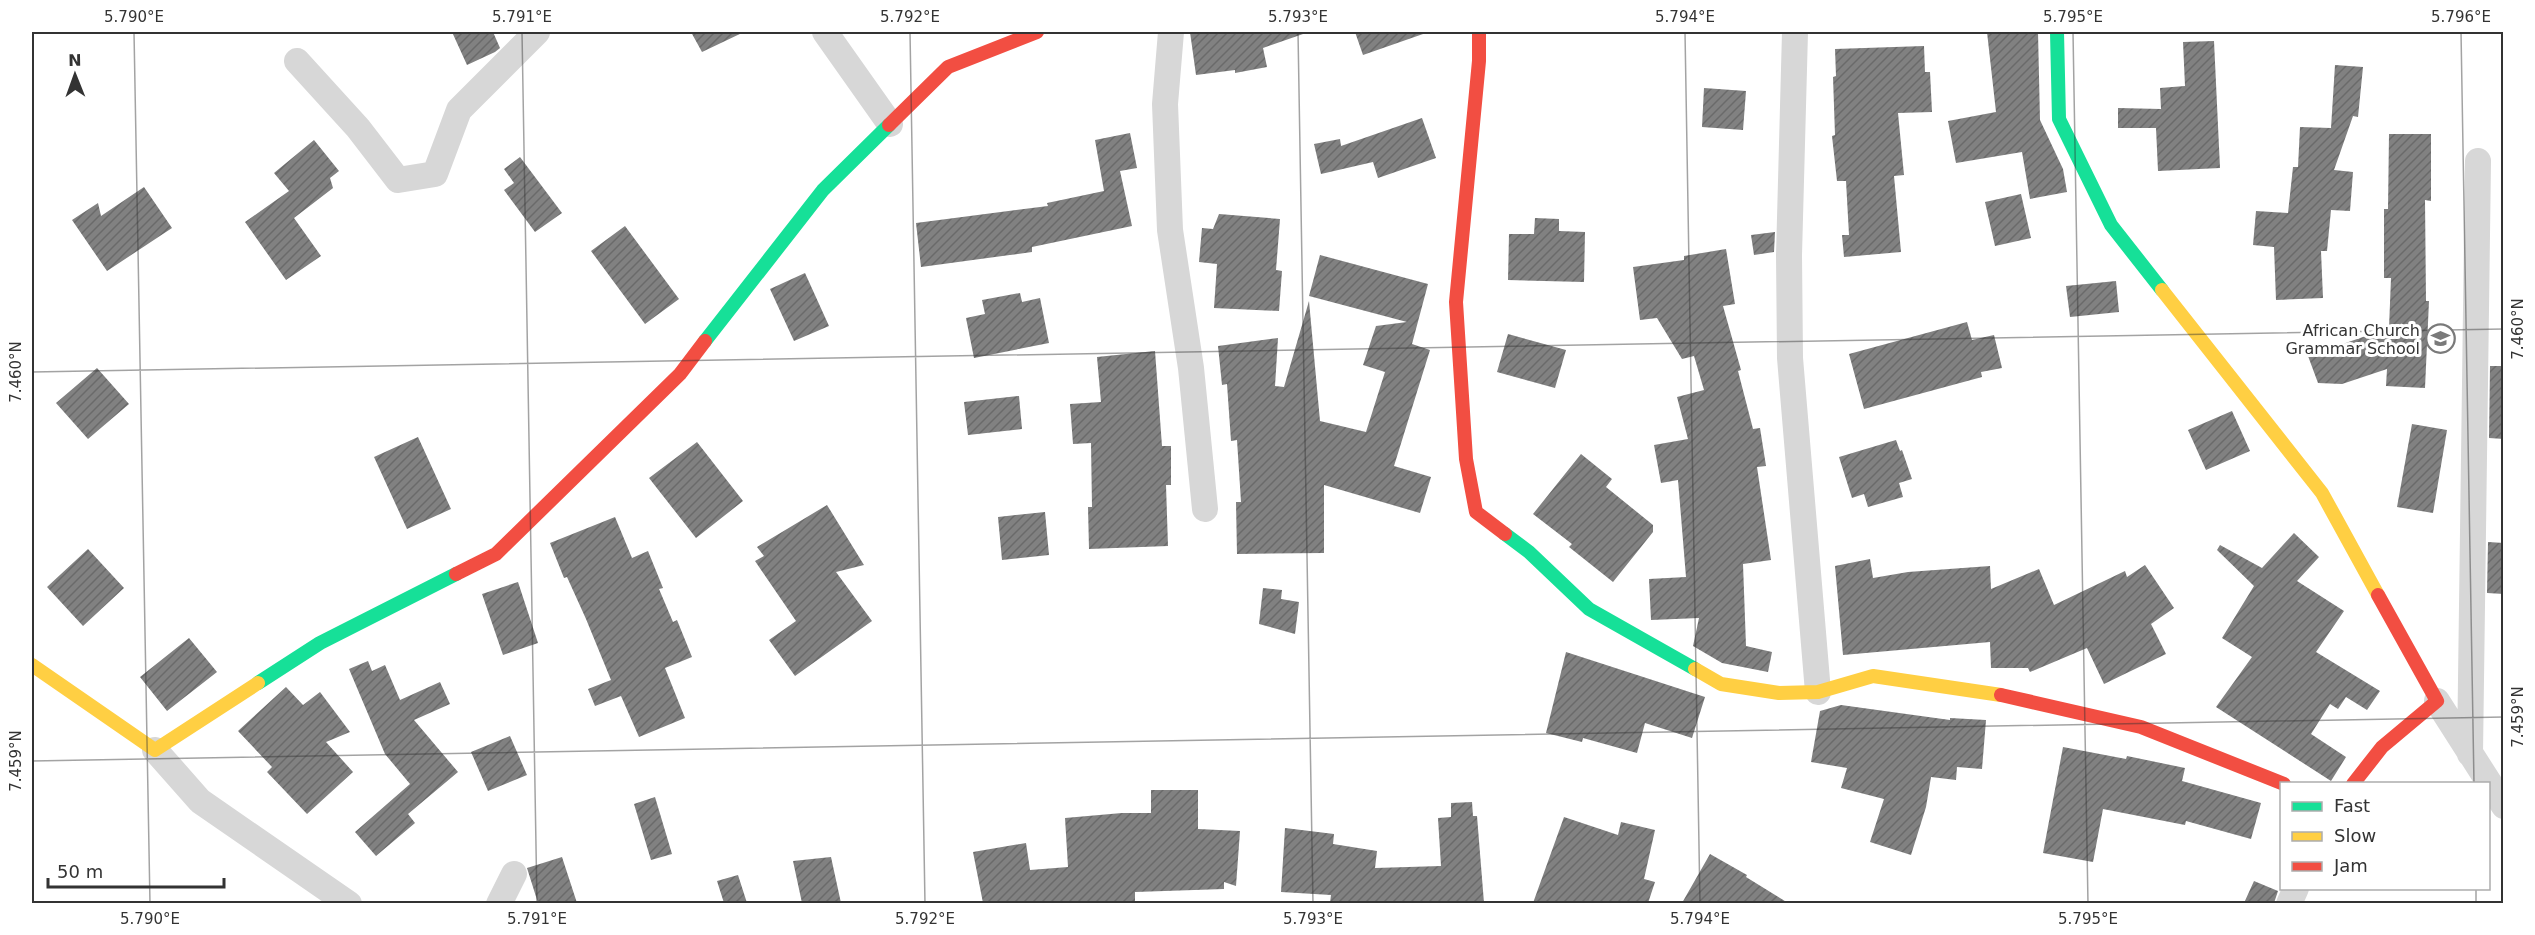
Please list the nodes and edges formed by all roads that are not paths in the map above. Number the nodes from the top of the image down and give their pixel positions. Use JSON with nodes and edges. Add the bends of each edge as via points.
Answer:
{"nodes":[{"id":1,"x":537,"y":32,"type":"edge"},
{"id":2,"x":825,"y":32,"type":"edge"},
{"id":3,"x":1037,"y":32,"type":"edge"},
{"id":4,"x":1171,"y":32,"type":"edge"},
{"id":5,"x":1479,"y":32,"type":"edge"},
{"id":6,"x":1795,"y":32,"type":"edge"},
{"id":7,"x":2057,"y":32,"type":"edge"},
{"id":8,"x":297,"y":61,"type":"dead end"},
{"id":9,"x":890,"y":124,"type":"junction"},
{"id":10,"x":2478,"y":161,"type":"dead end"},
{"id":11,"x":1205,"y":509,"type":"dead end"},
{"id":12,"x":32,"y":665,"type":"edge"},
{"id":13,"x":1818,"y":692,"type":"junction"},
{"id":14,"x":2437,"y":701,"type":"junction"},
{"id":15,"x":155,"y":750,"type":"junction"},
{"id":16,"x":2470,"y":754,"type":"junction"},
{"id":17,"x":2281,"y":782,"type":"edge"},
{"id":18,"x":2354,"y":782,"type":"edge"},
{"id":19,"x":2488,"y":782,"type":"edge"},
{"id":20,"x":2490,"y":785,"type":"edge"},
{"id":21,"x":2504,"y":806,"type":"edge"},
{"id":22,"x":514,"y":874,"type":"dead end"},
{"id":23,"x":316,"y":892,"type":"edge"},
{"id":24,"x":349,"y":903,"type":"edge"},
{"id":25,"x":499,"y":903,"type":"edge"}],
"edges":[{"from":1,"to":8,"type":"street","via":[[459,110],[435,174],[398,180],[358,128]]},
{"from":2,"to":9,"type":"street"},
{"from":3,"to":9,"type":"street","via":[[948,67]]},
{"from":4,"to":11,"type":"street","via":[[1165,104],[1170,230],[1191,368]]},
{"from":5,"to":13,"type":"street","via":[[1456,302],[1466,459],[1476,512],[1529,552],[1589,609],[1721,684],[1779,693]]},
{"from":6,"to":13,"type":"street","via":[[1790,358]]},
{"from":7,"to":14,"type":"street","via":[[2059,119],[2111,225],[2322,493]]},
{"from":9,"to":15,"type":"street","via":[[824,190],[680,374],[496,554],[320,643]]},
{"from":10,"to":16,"type":"street"},
{"from":12,"to":15,"type":"street"},
{"from":13,"to":17,"type":"street","via":[[1873,676],[1993,693],[2141,727]]},
{"from":14,"to":16,"type":"street"},
{"from":14,"to":18,"type":"street","via":[[2382,747]]},
{"from":15,"to":23,"type":"street","via":[[200,801]]},
{"from":16,"to":19,"type":"street"},
{"from":20,"to":21,"type":"street"},
{"from":22,"to":25,"type":"street"},
{"from":23,"to":24,"type":"street"}]}
